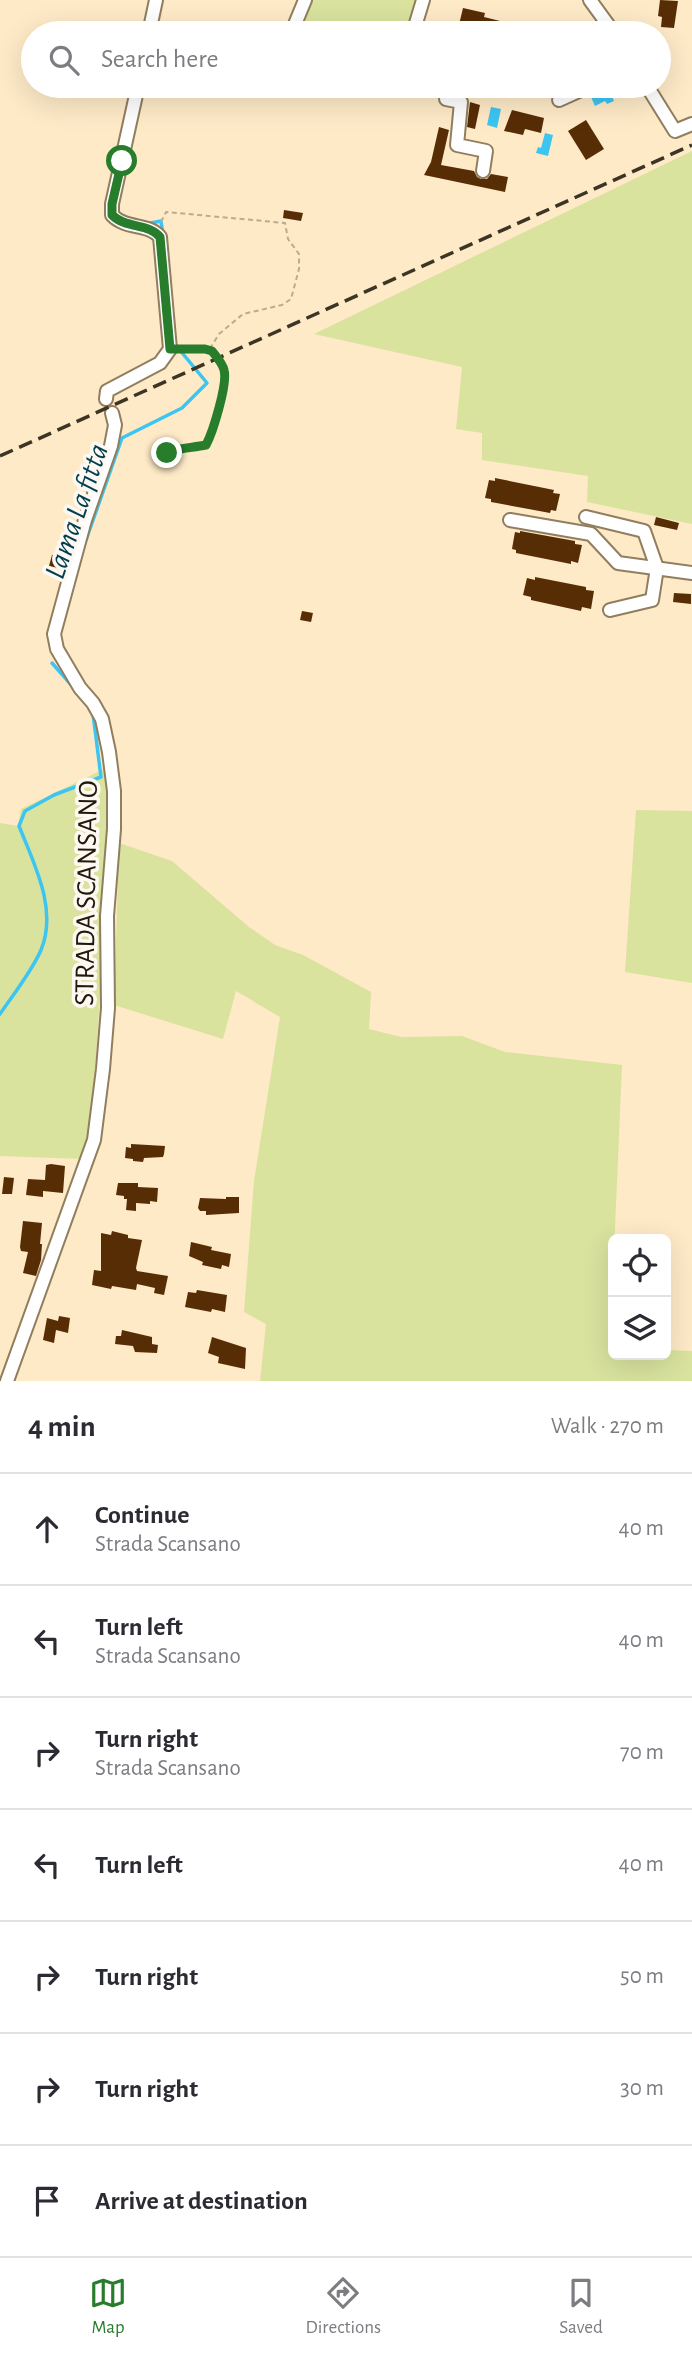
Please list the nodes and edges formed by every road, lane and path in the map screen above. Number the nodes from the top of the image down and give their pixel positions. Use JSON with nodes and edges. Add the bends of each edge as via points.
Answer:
{"nodes":[{"id":1,"x":156,"y":0,"type":"edge"},
{"id":2,"x":305,"y":0,"type":"edge"},
{"id":3,"x":423,"y":0,"type":"edge"},
{"id":4,"x":590,"y":0,"type":"edge"},
{"id":5,"x":152,"y":21,"type":"edge"},
{"id":6,"x":296,"y":21,"type":"edge"},
{"id":7,"x":417,"y":21,"type":"edge"},
{"id":8,"x":605,"y":21,"type":"edge"},
{"id":9,"x":135,"y":98,"type":"edge"},
{"id":10,"x":446,"y":98,"type":"edge"},
{"id":11,"x":563,"y":98,"type":"edge"},
{"id":12,"x":654,"y":98,"type":"edge"},
{"id":13,"x":559,"y":100,"type":"dead end"},
{"id":14,"x":692,"y":124,"type":"edge"},
{"id":15,"x":483,"y":171,"type":"dead end"},
{"id":16,"x":154,"y":230,"type":"junction"},
{"id":17,"x":170,"y":349,"type":"junction"},
{"id":18,"x":209,"y":350,"type":"junction"},
{"id":19,"x":106,"y":400,"type":"dead end"},
{"id":20,"x":112,"y":413,"type":"dead end"},
{"id":21,"x":167,"y":453,"type":"dead end"},
{"id":22,"x":586,"y":517,"type":"dead end"},
{"id":23,"x":510,"y":520,"type":"dead end"},
{"id":24,"x":657,"y":568,"type":"junction"},
{"id":25,"x":692,"y":573,"type":"edge"},
{"id":26,"x":610,"y":610,"type":"dead end"},
{"id":27,"x":7,"y":1381,"type":"edge"}],
"edges":[{"from":1,"to":5,"type":"street"},
{"from":2,"to":6,"type":"street"},
{"from":3,"to":7,"type":"street"},
{"from":4,"to":8,"type":"street"},
{"from":9,"to":16,"type":"street","via":[[112,215]]},
{"from":10,"to":15,"type":"street","via":[[461,102],[457,145],[486,151]]},
{"from":11,"to":13,"type":"street"},
{"from":12,"to":14,"type":"street","via":[[675,131]]},
{"from":16,"to":17,"type":"street","via":[[162,248]]},
{"from":16,"to":18,"type":"path","via":[[166,212],[285,223],[288,239],[299,254],[291,299],[243,314],[219,334]]},
{"from":17,"to":18,"type":"path"},
{"from":17,"to":19,"type":"street","via":[[160,363],[107,391]]},
{"from":18,"to":21,"type":"path","via":[[224,369],[212,433],[206,445]]},
{"from":20,"to":27,"type":"street","name":"STRADA SCANSANO","via":[[111,446],[54,634],[57,649],[102,719],[114,790],[103,1069],[94,1140]]},
{"from":22,"to":24,"type":"street","via":[[644,531]]},
{"from":23,"to":24,"type":"street","via":[[592,534],[618,563]]},
{"from":24,"to":25,"type":"street"},
{"from":24,"to":26,"type":"street","via":[[652,600]]}]}
